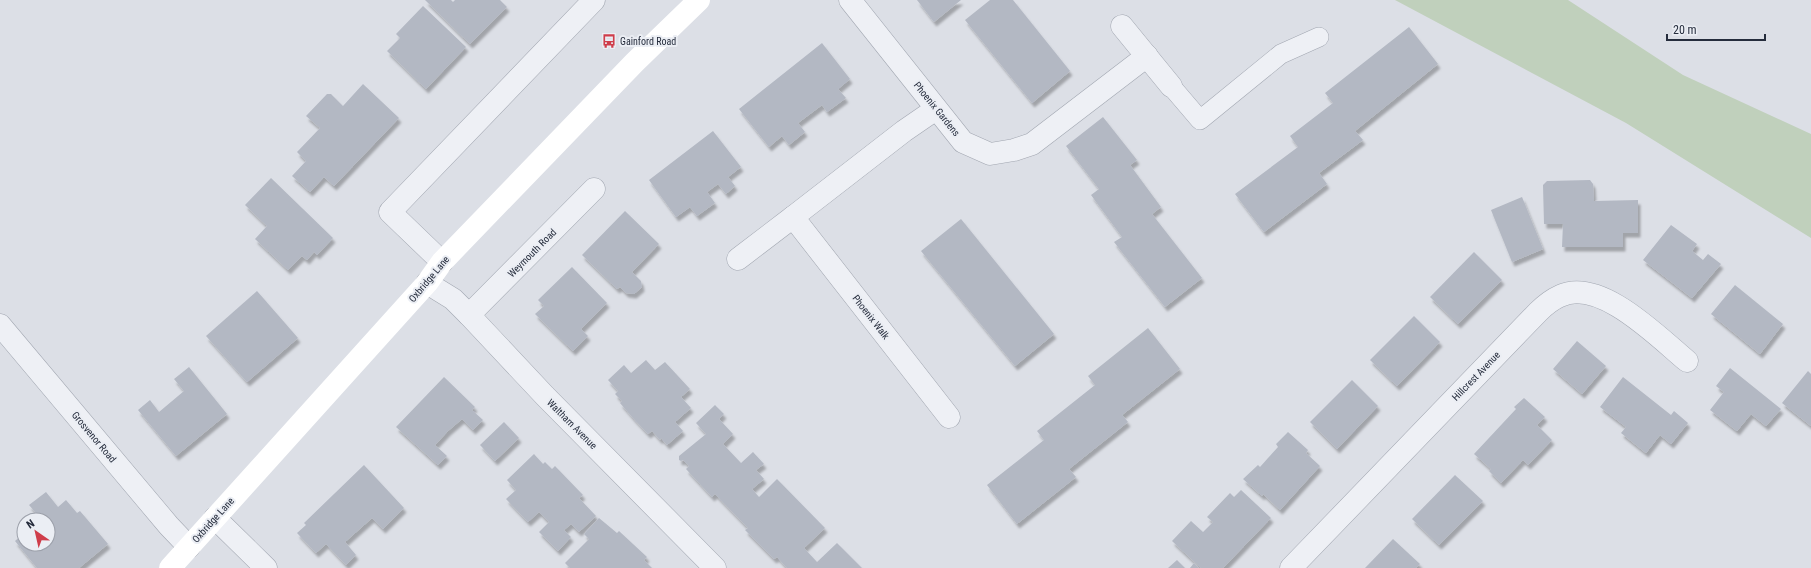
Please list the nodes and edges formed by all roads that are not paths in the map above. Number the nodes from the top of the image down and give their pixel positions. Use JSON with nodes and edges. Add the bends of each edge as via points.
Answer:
{"nodes":[{"id":1,"x":699,"y":0,"type":"edge"},
{"id":2,"x":850,"y":0,"type":"edge"},
{"id":3,"x":589,"y":2,"type":"edge"},
{"id":4,"x":1122,"y":26,"type":"dead end"},
{"id":5,"x":1318,"y":37,"type":"dead end"},
{"id":6,"x":1147,"y":56,"type":"junction"},
{"id":7,"x":1172,"y":86,"type":"joint"},
{"id":8,"x":936,"y":109,"type":"junction"},
{"id":9,"x":594,"y":190,"type":"dead end"},
{"id":10,"x":793,"y":217,"type":"junction"},
{"id":11,"x":738,"y":259,"type":"dead end"},
{"id":12,"x":442,"y":262,"type":"junction"},
{"id":13,"x":427,"y":283,"type":"junction"},
{"id":14,"x":469,"y":315,"type":"junction"},
{"id":15,"x":0,"y":325,"type":"edge"},
{"id":16,"x":1686,"y":361,"type":"dead end"},
{"id":17,"x":948,"y":417,"type":"dead end"},
{"id":18,"x":215,"y":518,"type":"junction"},
{"id":19,"x":189,"y":547,"type":"junction"},
{"id":20,"x":170,"y":568,"type":"edge"},
{"id":21,"x":266,"y":568,"type":"edge"},
{"id":22,"x":715,"y":568,"type":"edge"},
{"id":23,"x":1291,"y":568,"type":"edge"}],
"edges":[{"from":1,"to":12,"type":"street","name":"Oxbridge Lane","via":[[634,62]]},
{"from":2,"to":8,"type":"street","name":"Phoenix Gardens"},
{"from":3,"to":12,"type":"street","via":[[390,212]]},
{"from":4,"to":6,"type":"street"},
{"from":5,"to":7,"type":"lane","via":[[1281,54],[1200,120]]},
{"from":6,"to":7,"type":"street"},
{"from":6,"to":8,"type":"street","name":"Phoenix Gardens","via":[[1032,144],[1014,150],[990,154],[963,142]]},
{"from":8,"to":10,"type":"street"},
{"from":9,"to":14,"type":"street","name":"Weymouth Road"},
{"from":10,"to":11,"type":"street"},
{"from":10,"to":17,"type":"street","name":"Phoenix Walk"},
{"from":12,"to":13,"type":"street","name":"Oxbridge Lane"},
{"from":13,"to":14,"type":"street","name":"Waltham Avenue","via":[[452,299]]},
{"from":13,"to":18,"type":"street","name":"Oxbridge Lane"},
{"from":14,"to":22,"type":"street","name":"Waltham Avenue"},
{"from":15,"to":19,"type":"street","name":"Grosvenor Road"},
{"from":16,"to":23,"type":"street","name":"Hillcrest Avenue","via":[[1606,298],[1580,293],[1561,295],[1538,312]]},
{"from":18,"to":19,"type":"street","name":"Oxbridge Lane"},
{"from":18,"to":21,"type":"street"},
{"from":19,"to":20,"type":"street","name":"Oxbridge Lane"}]}
